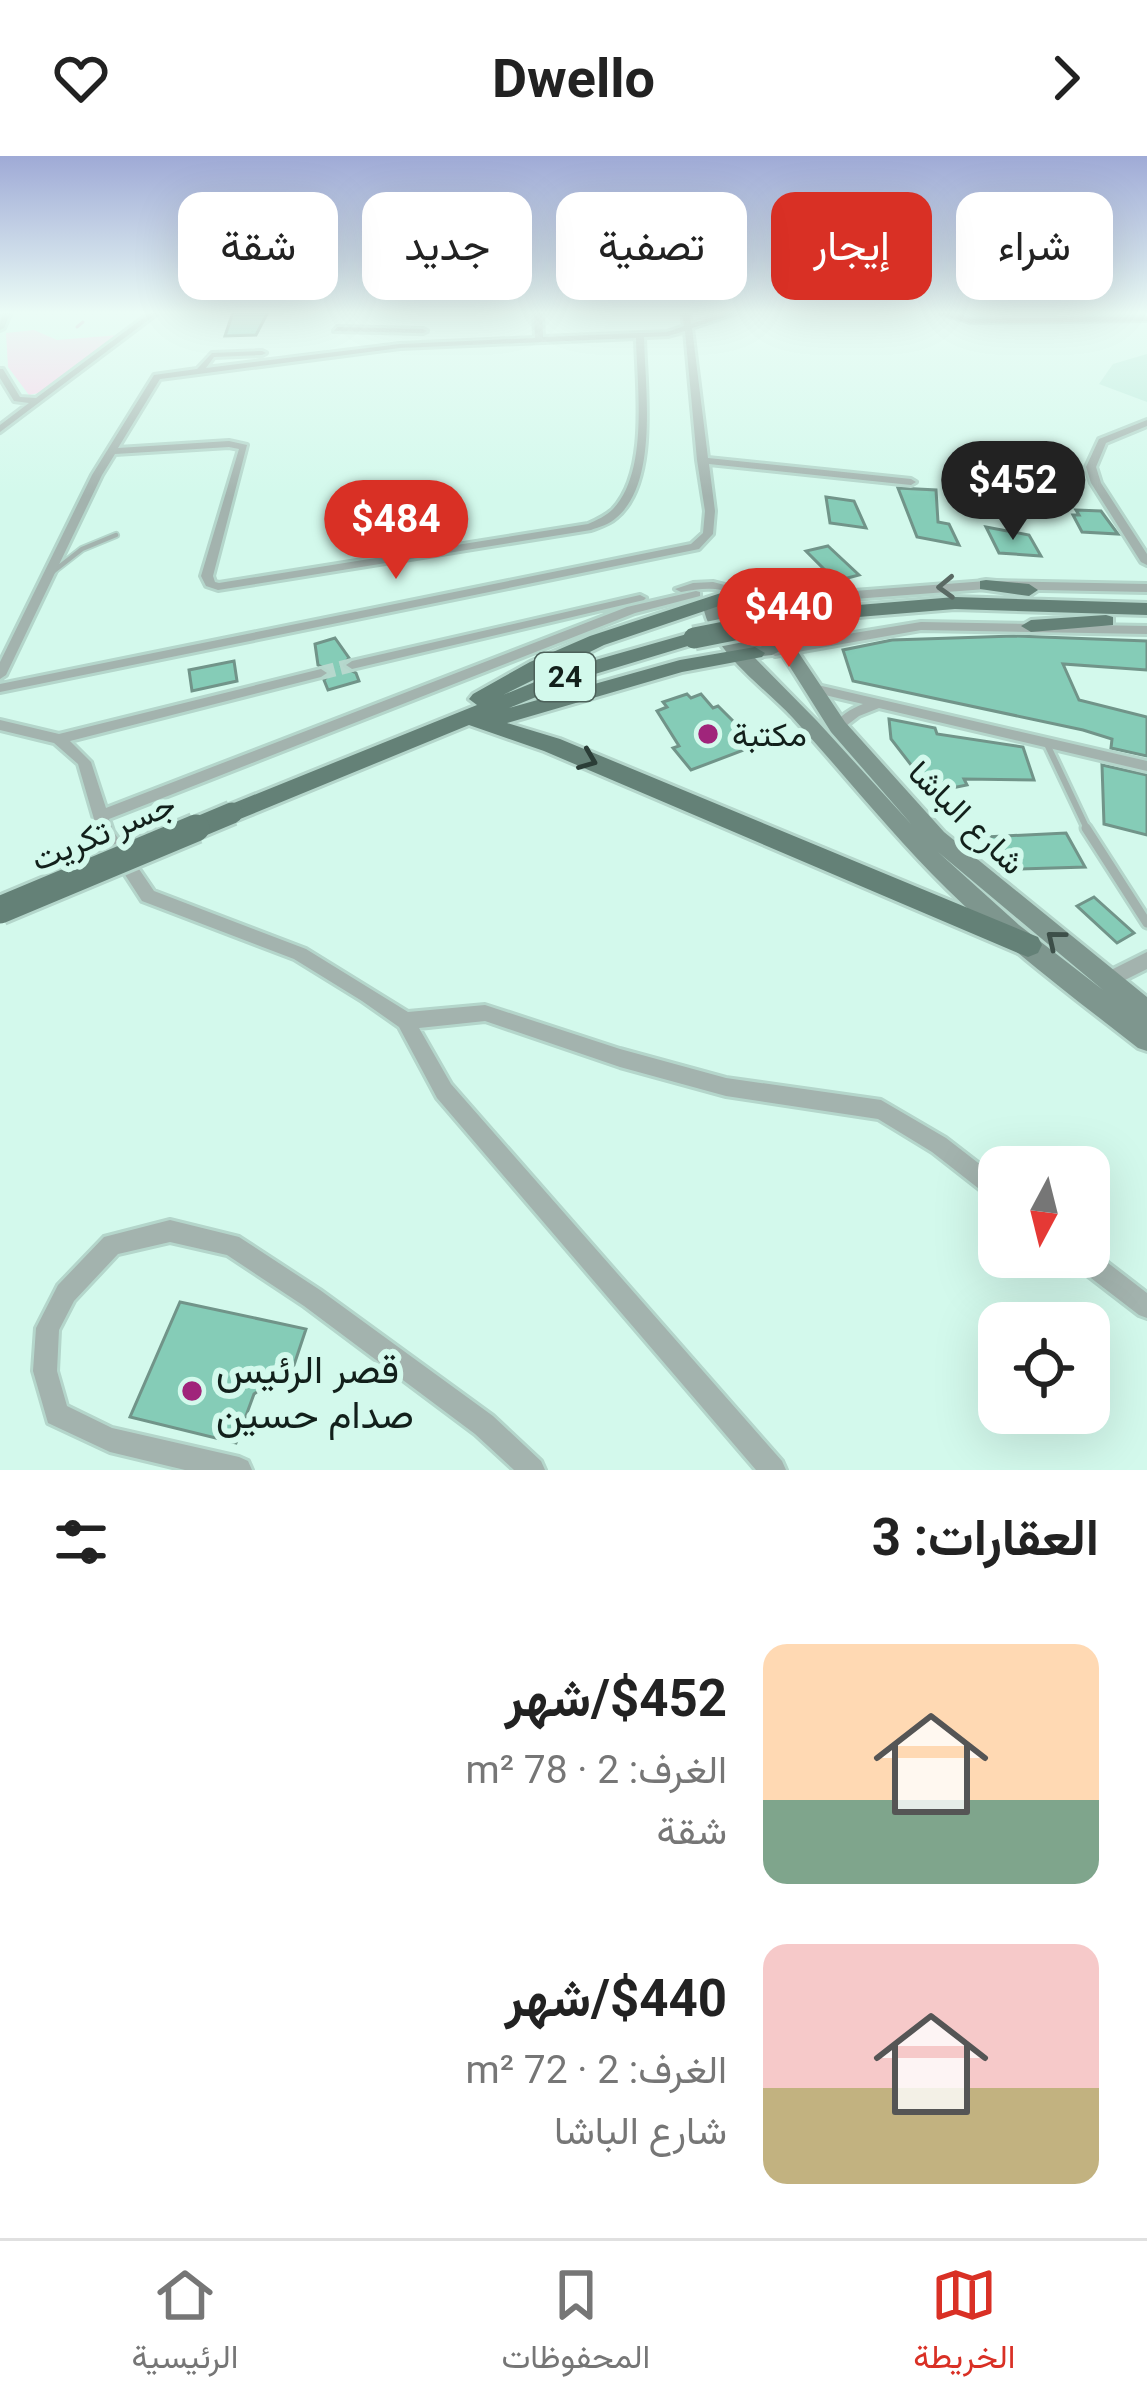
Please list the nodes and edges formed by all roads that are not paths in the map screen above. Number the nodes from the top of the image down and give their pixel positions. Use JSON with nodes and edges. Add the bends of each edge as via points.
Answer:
{"nodes":[{"id":1,"x":2,"y":373,"type":"edge"},
{"id":2,"x":74,"y":373,"type":"edge"},
{"id":3,"x":169,"y":373,"type":"edge"},
{"id":4,"x":639,"y":373,"type":"edge"},
{"id":5,"x":693,"y":373,"type":"edge"},
{"id":6,"x":16,"y":399,"type":"junction"},
{"id":7,"x":0,"y":400,"type":"edge"},
{"id":8,"x":38,"y":401,"type":"junction"},
{"id":9,"x":1147,"y":423,"type":"edge"},
{"id":10,"x":0,"y":429,"type":"edge"},
{"id":11,"x":111,"y":451,"type":"junction"},
{"id":12,"x":702,"y":460,"type":"junction"},
{"id":13,"x":911,"y":482,"type":"dead end"},
{"id":14,"x":116,"y":535,"type":"dead end"},
{"id":15,"x":1147,"y":562,"type":"edge"},
{"id":16,"x":44,"y":579,"type":"junction"},
{"id":17,"x":1147,"y":588,"type":"edge"},
{"id":18,"x":986,"y":594,"type":"junction"},
{"id":19,"x":1147,"y":599,"type":"edge"},
{"id":20,"x":721,"y":600,"type":"junction"},
{"id":21,"x":1147,"y":609,"type":"edge"},
{"id":22,"x":1147,"y":619,"type":"edge"},
{"id":23,"x":1031,"y":626,"type":"junction"},
{"id":24,"x":1147,"y":630,"type":"edge"},
{"id":25,"x":760,"y":649,"type":"junction"},
{"id":26,"x":352,"y":665,"type":"tunnel mouth"},
{"id":27,"x":321,"y":673,"type":"tunnel mouth"},
{"id":28,"x":0,"y":675,"type":"edge"},
{"id":29,"x":0,"y":688,"type":"edge"},
{"id":30,"x":813,"y":688,"type":"junction"},
{"id":31,"x":881,"y":703,"type":"junction"},
{"id":32,"x":478,"y":722,"type":"junction"},
{"id":33,"x":0,"y":724,"type":"edge"},
{"id":34,"x":838,"y":727,"type":"junction"},
{"id":35,"x":440,"y":729,"type":"junction"},
{"id":36,"x":59,"y":739,"type":"junction"},
{"id":37,"x":1045,"y":739,"type":"junction"},
{"id":38,"x":401,"y":745,"type":"junction"},
{"id":39,"x":1147,"y":766,"type":"edge"},
{"id":40,"x":102,"y":816,"type":"junction"},
{"id":41,"x":0,"y":910,"type":"edge"},
{"id":42,"x":1147,"y":923,"type":"edge"},
{"id":43,"x":1028,"y":945,"type":"junction"},
{"id":44,"x":1147,"y":959,"type":"edge"},
{"id":45,"x":1107,"y":981,"type":"junction"},
{"id":46,"x":1132,"y":1010,"type":"edge"},
{"id":47,"x":405,"y":1022,"type":"junction"},
{"id":48,"x":1147,"y":1039,"type":"edge"},
{"id":49,"x":978,"y":1176,"type":"edge"},
{"id":50,"x":1109,"y":1278,"type":"edge"},
{"id":51,"x":1147,"y":1307,"type":"edge"},
{"id":52,"x":239,"y":1470,"type":"edge"},
{"id":53,"x":532,"y":1470,"type":"edge"},
{"id":54,"x":773,"y":1470,"type":"edge"}],
"edges":[{"from":1,"to":6,"type":"street"},
{"from":2,"to":8,"type":"street"},
{"from":3,"to":11,"type":"street","via":[[150,382]]},
{"from":4,"to":11,"type":"street","via":[[638,481],[616,516],[591,527],[218,587],[207,576],[244,447]]},
{"from":5,"to":12,"type":"street"},
{"from":6,"to":7,"type":"street"},
{"from":6,"to":8,"type":"street"},
{"from":8,"to":10,"type":"street"},
{"from":9,"to":15,"type":"street","via":[[1102,441],[1090,467]]},
{"from":11,"to":16,"type":"street"},
{"from":12,"to":13,"type":"street"},
{"from":12,"to":29,"type":"street","via":[[710,527],[694,547]]},
{"from":14,"to":16,"type":"lane"},
{"from":16,"to":28,"type":"street"},
{"from":17,"to":18,"type":"street"},
{"from":18,"to":19,"type":"main road","number":"24"},
{"from":18,"to":20,"type":"street","one_way":true},
{"from":18,"to":21,"type":"main road","number":"24"},
{"from":18,"to":35,"type":"main road","number":"24","bridge":true,"via":[[694,638],[578,672]]},
{"from":20,"to":25,"type":"main road"},
{"from":20,"to":25,"type":"main road"},
{"from":20,"to":26,"type":"street"},
{"from":20,"to":38,"type":"main road","via":[[645,622],[508,681]]},
{"from":20,"to":40,"type":"street","via":[[631,610]]},
{"from":22,"to":23,"type":"main road"},
{"from":23,"to":24,"type":"street"},
{"from":23,"to":25,"type":"street","via":[[922,626]]},
{"from":25,"to":30,"type":"main road","name":"شارع الباشا"},
{"from":25,"to":32,"type":"main road"},
{"from":25,"to":43,"type":"main road","via":[[782,690],[934,862]]},
{"from":27,"to":36,"type":"street"},
{"from":30,"to":31,"type":"street"},
{"from":30,"to":34,"type":"main road","name":"شارع الباشا"},
{"from":31,"to":34,"type":"street"},
{"from":31,"to":37,"type":"street"},
{"from":32,"to":35,"type":"main road"},
{"from":32,"to":43,"type":"main road","one_way":true,"via":[[552,745]]},
{"from":33,"to":36,"type":"street"},
{"from":45,"to":34,"type":"main road","name":"شارع الباشا","one_way":true,"via":[[936,838]]},
{"from":35,"to":38,"type":"main road","number":"24"},
{"from":36,"to":40,"type":"street","via":[[84,762]]},
{"from":37,"to":39,"type":"street"},
{"from":37,"to":42,"type":"lane","via":[[1096,846]]},
{"from":38,"to":41,"type":"main road","name":"جسر تكريت","number":"24","bridge":true},
{"from":40,"to":47,"type":"street","via":[[148,896],[299,954]]},
{"from":43,"to":46,"type":"main road"},
{"from":44,"to":45,"type":"street"},
{"from":45,"to":46,"type":"main road","name":"شارع الباشا"},
{"from":46,"to":48,"type":"main road"},
{"from":47,"to":49,"type":"street","via":[[485,1013],[726,1087],[881,1110]]},
{"from":47,"to":54,"type":"street","via":[[444,1090]]},
{"from":50,"to":51,"type":"street"},
{"from":52,"to":53,"type":"street","via":[[110,1440],[57,1414],[45,1372],[47,1328],[66,1293],[112,1245],[170,1231],[231,1245],[446,1397]]}]}
